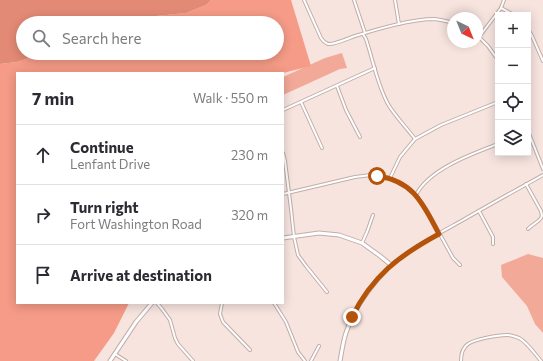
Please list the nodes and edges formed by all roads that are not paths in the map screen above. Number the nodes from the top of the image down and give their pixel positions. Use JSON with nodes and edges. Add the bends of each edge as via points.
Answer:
{"nodes":[{"id":1,"x":304,"y":0,"type":"edge"},
{"id":2,"x":354,"y":0,"type":"edge"},
{"id":3,"x":395,"y":0,"type":"edge"},
{"id":4,"x":504,"y":0,"type":"edge"},
{"id":5,"x":501,"y":8,"type":"junction"},
{"id":6,"x":508,"y":12,"type":"edge"},
{"id":7,"x":447,"y":22,"type":"edge"},
{"id":8,"x":399,"y":24,"type":"junction"},
{"id":9,"x":483,"y":30,"type":"edge"},
{"id":10,"x":364,"y":34,"type":"junction"},
{"id":11,"x":531,"y":34,"type":"edge"},
{"id":12,"x":483,"y":41,"type":"edge"},
{"id":13,"x":495,"y":56,"type":"edge"},
{"id":14,"x":543,"y":61,"type":"edge"},
{"id":15,"x":375,"y":68,"type":"junction"},
{"id":16,"x":337,"y":86,"type":"junction"},
{"id":17,"x":301,"y":102,"type":"junction"},
{"id":18,"x":495,"y":103,"type":"edge"},
{"id":19,"x":284,"y":110,"type":"edge"},
{"id":20,"x":360,"y":137,"type":"dead end"},
{"id":21,"x":415,"y":139,"type":"junction"},
{"id":22,"x":531,"y":139,"type":"edge"},
{"id":23,"x":495,"y":145,"type":"edge"},
{"id":24,"x":322,"y":148,"type":"dead end"},
{"id":25,"x":284,"y":157,"type":"edge"},
{"id":26,"x":543,"y":169,"type":"edge"},
{"id":27,"x":543,"y":176,"type":"edge"},
{"id":28,"x":390,"y":178,"type":"junction"},
{"id":29,"x":526,"y":184,"type":"junction"},
{"id":30,"x":289,"y":193,"type":"junction"},
{"id":31,"x":284,"y":194,"type":"edge"},
{"id":32,"x":416,"y":195,"type":"junction"},
{"id":33,"x":479,"y":211,"type":"junction"},
{"id":34,"x":373,"y":215,"type":"dead end"},
{"id":35,"x":528,"y":229,"type":"dead end"},
{"id":36,"x":439,"y":234,"type":"junction"},
{"id":37,"x":294,"y":237,"type":"junction"},
{"id":38,"x":284,"y":238,"type":"edge"},
{"id":39,"x":362,"y":243,"type":"junction"},
{"id":40,"x":494,"y":244,"type":"dead end"},
{"id":41,"x":391,"y":265,"type":"junction"},
{"id":42,"x":460,"y":265,"type":"dead end"},
{"id":43,"x":327,"y":292,"type":"dead end"},
{"id":44,"x":151,"y":304,"type":"edge"},
{"id":45,"x":158,"y":304,"type":"edge"},
{"id":46,"x":222,"y":304,"type":"edge"},
{"id":47,"x":275,"y":304,"type":"edge"},
{"id":48,"x":319,"y":346,"type":"dead end"},
{"id":49,"x":250,"y":350,"type":"dead end"},
{"id":50,"x":116,"y":354,"type":"junction"},
{"id":51,"x":110,"y":361,"type":"edge"},
{"id":52,"x":126,"y":361,"type":"edge"},
{"id":53,"x":194,"y":361,"type":"edge"},
{"id":54,"x":305,"y":361,"type":"edge"},
{"id":55,"x":311,"y":361,"type":"edge"},
{"id":56,"x":340,"y":361,"type":"edge"},
{"id":57,"x":461,"y":361,"type":"edge"},
{"id":58,"x":541,"y":361,"type":"edge"}],
"edges":[{"from":1,"to":10,"type":"street","via":[[321,38],[326,43],[332,44]]},
{"from":2,"to":10,"type":"street"},
{"from":3,"to":8,"type":"street"},
{"from":4,"to":5,"type":"street"},
{"from":5,"to":6,"type":"street"},
{"from":5,"to":9,"type":"street"},
{"from":7,"to":8,"type":"street","via":[[436,19]]},
{"from":8,"to":10,"type":"street"},
{"from":10,"to":15,"type":"street"},
{"from":11,"to":14,"type":"street"},
{"from":12,"to":13,"type":"street"},
{"from":15,"to":16,"type":"street"},
{"from":15,"to":21,"type":"street","via":[[388,104]]},
{"from":16,"to":17,"type":"street"},
{"from":16,"to":20,"type":"street"},
{"from":17,"to":19,"type":"street"},
{"from":17,"to":24,"type":"street"},
{"from":18,"to":21,"type":"street","via":[[441,125]]},
{"from":21,"to":28,"type":"street","via":[[400,157]]},
{"from":22,"to":26,"type":"street"},
{"from":23,"to":32,"type":"street","via":[[443,169],[427,181]]},
{"from":25,"to":30,"type":"street"},
{"from":27,"to":29,"type":"street"},
{"from":28,"to":30,"type":"street","via":[[371,175],[355,177]]},
{"from":28,"to":32,"type":"street"},
{"from":29,"to":33,"type":"street"},
{"from":29,"to":35,"type":"street","via":[[542,216]]},
{"from":30,"to":31,"type":"street"},
{"from":30,"to":37,"type":"street"},
{"from":32,"to":36,"type":"street"},
{"from":33,"to":36,"type":"street"},
{"from":33,"to":40,"type":"street"},
{"from":34,"to":39,"type":"street"},
{"from":36,"to":41,"type":"street"},
{"from":36,"to":42,"type":"street"},
{"from":37,"to":38,"type":"main road"},
{"from":37,"to":39,"type":"main road","via":[[327,233]]},
{"from":37,"to":43,"type":"street","via":[[298,254]]},
{"from":39,"to":41,"type":"main road"},
{"from":41,"to":56,"type":"main road","via":[[371,287],[355,312],[346,331]]},
{"from":44,"to":50,"type":"main road","via":[[136,322]]},
{"from":45,"to":53,"type":"street","via":[[170,320],[178,344]]},
{"from":46,"to":49,"type":"street","via":[[222,322]]},
{"from":47,"to":54,"type":"street"},
{"from":48,"to":55,"type":"street"},
{"from":50,"to":51,"type":"main road"},
{"from":50,"to":52,"type":"street"},
{"from":57,"to":58,"type":"street","via":[[464,349],[471,342],[508,335],[522,340]]}]}
